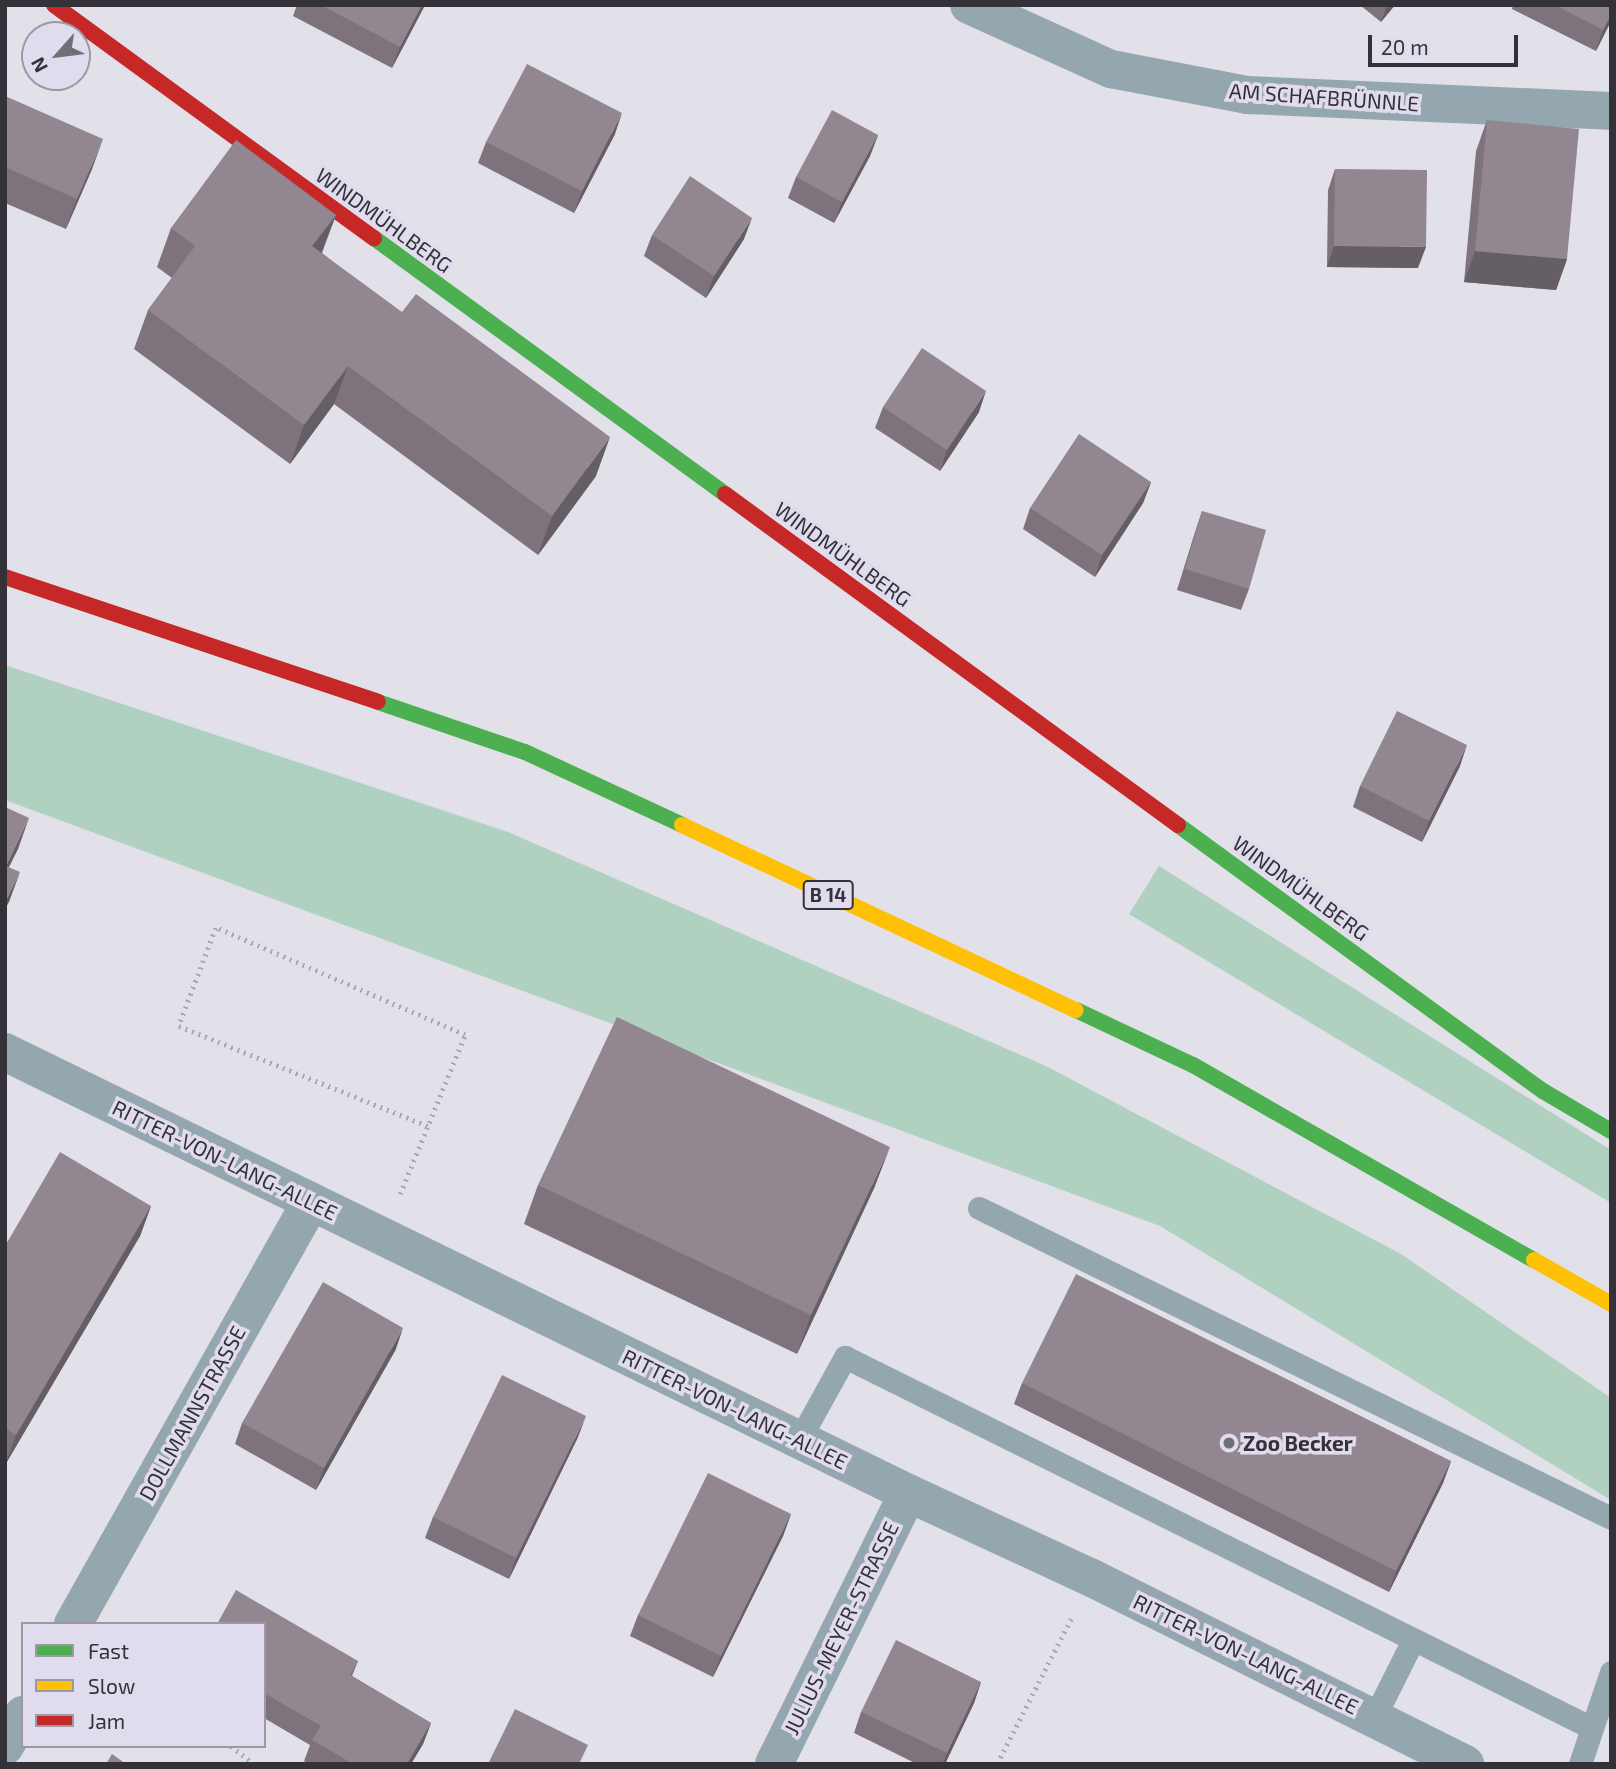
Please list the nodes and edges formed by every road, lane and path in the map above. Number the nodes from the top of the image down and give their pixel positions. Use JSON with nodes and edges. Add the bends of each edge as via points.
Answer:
{"nodes":[{"id":1,"x":54,"y":5,"type":"edge"},
{"id":2,"x":969,"y":5,"type":"edge"},
{"id":3,"x":1611,"y":111,"type":"edge"},
{"id":4,"x":5,"y":577,"type":"edge"},
{"id":5,"x":5,"y":1052,"type":"edge"},
{"id":6,"x":428,"y":1126,"type":"junction"},
{"id":7,"x":1611,"y":1131,"type":"edge"},
{"id":8,"x":311,"y":1201,"type":"junction"},
{"id":9,"x":979,"y":1208,"type":"dead end"},
{"id":10,"x":383,"y":1237,"type":"junction"},
{"id":11,"x":1611,"y":1304,"type":"edge"},
{"id":12,"x":799,"y":1440,"type":"junction"},
{"id":13,"x":908,"y":1493,"type":"junction"},
{"id":14,"x":1611,"y":1518,"type":"edge"},
{"id":15,"x":1092,"y":1578,"type":"junction"},
{"id":16,"x":74,"y":1622,"type":"edge"},
{"id":17,"x":1413,"y":1640,"type":"junction"},
{"id":18,"x":1611,"y":1672,"type":"edge"},
{"id":19,"x":21,"y":1718,"type":"edge"},
{"id":20,"x":1374,"y":1718,"type":"junction"},
{"id":21,"x":1592,"y":1728,"type":"junction"},
{"id":22,"x":5,"y":1746,"type":"edge"},
{"id":23,"x":234,"y":1748,"type":"edge"},
{"id":24,"x":254,"y":1764,"type":"edge"},
{"id":25,"x":774,"y":1764,"type":"edge"},
{"id":26,"x":997,"y":1764,"type":"edge"},
{"id":27,"x":1465,"y":1764,"type":"edge"},
{"id":28,"x":1580,"y":1764,"type":"edge"}],
"edges":[{"from":1,"to":7,"type":"street","name":"WINDMÜHLBERG","via":[[1543,1091]]},
{"from":2,"to":3,"type":"street","name":"AM SCHAFBRÜNNLE","via":[[1111,69],[1247,96]]},
{"from":4,"to":11,"type":"street","number":"B 14","via":[[525,752],[1192,1065]]},
{"from":5,"to":8,"type":"street","name":"RITTER-VON-LANG-ALLEE"},
{"from":6,"to":6,"type":"path","via":[[465,1035],[216,928],[179,1026]]},
{"from":6,"to":10,"type":"path"},
{"from":8,"to":10,"type":"street","name":"RITTER-VON-LANG-ALLEE"},
{"from":8,"to":16,"type":"street","name":"DOLLMANNSTRASSE"},
{"from":9,"to":14,"type":"lane"},
{"from":10,"to":12,"type":"street","name":"RITTER-VON-LANG-ALLEE"},
{"from":12,"to":13,"type":"street","name":"RITTER-VON-LANG-ALLEE"},
{"from":12,"to":17,"type":"lane","via":[[845,1357]]},
{"from":13,"to":15,"type":"street","name":"RITTER-VON-LANG-ALLEE"},
{"from":13,"to":25,"type":"street","name":"JULIUS-MEYER-STRASSE"},
{"from":15,"to":20,"type":"street","name":"RITTER-VON-LANG-ALLEE"},
{"from":15,"to":26,"type":"path"},
{"from":17,"to":20,"type":"lane"},
{"from":17,"to":21,"type":"lane"},
{"from":18,"to":21,"type":"lane"},
{"from":19,"to":22,"type":"street"},
{"from":20,"to":27,"type":"street","name":"RITTER-VON-LANG-ALLEE"},
{"from":21,"to":28,"type":"lane"},
{"from":23,"to":24,"type":"path"}]}
